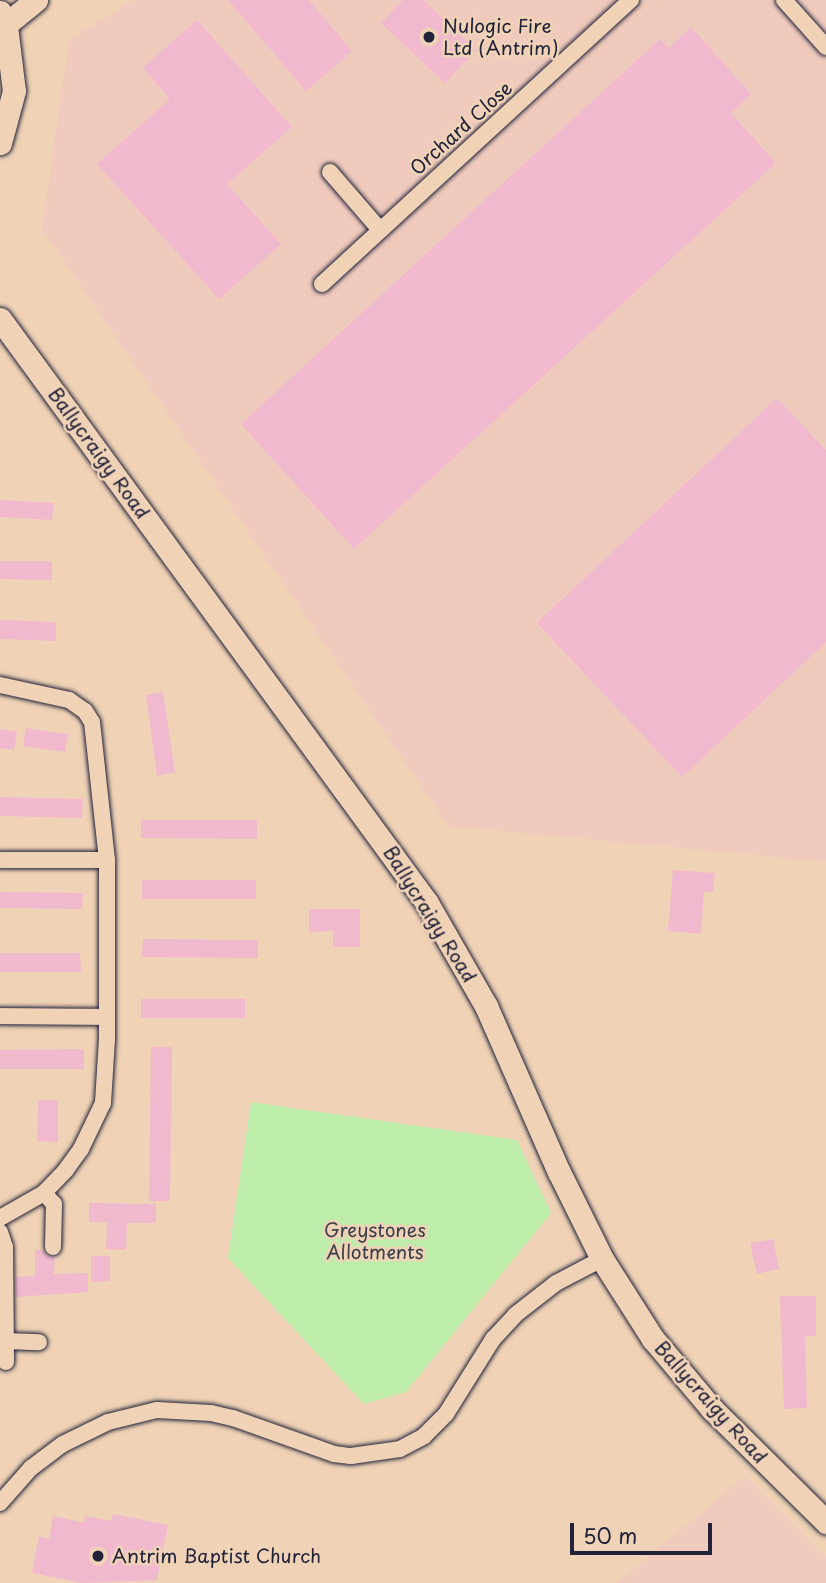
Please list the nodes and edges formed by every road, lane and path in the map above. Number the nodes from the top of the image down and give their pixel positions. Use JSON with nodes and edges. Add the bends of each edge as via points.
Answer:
{"nodes":[{"id":1,"x":36,"y":0,"type":"edge"},
{"id":2,"x":631,"y":0,"type":"edge"},
{"id":3,"x":784,"y":0,"type":"edge"},
{"id":4,"x":3,"y":19,"type":"edge"},
{"id":5,"x":826,"y":47,"type":"edge"},
{"id":6,"x":0,"y":143,"type":"edge"},
{"id":7,"x":330,"y":172,"type":"dead end"},
{"id":8,"x":380,"y":230,"type":"junction"},
{"id":9,"x":322,"y":284,"type":"dead end"},
{"id":10,"x":0,"y":319,"type":"edge"},
{"id":11,"x":0,"y":685,"type":"edge"},
{"id":12,"x":0,"y":860,"type":"edge"},
{"id":13,"x":107,"y":860,"type":"junction"},
{"id":14,"x":0,"y":1016,"type":"edge"},
{"id":15,"x":107,"y":1017,"type":"junction"},
{"id":16,"x":44,"y":1193,"type":"junction"},
{"id":17,"x":0,"y":1218,"type":"edge"},
{"id":18,"x":0,"y":1232,"type":"edge"},
{"id":19,"x":53,"y":1247,"type":"dead end"},
{"id":20,"x":602,"y":1259,"type":"junction"},
{"id":21,"x":6,"y":1342,"type":"junction"},
{"id":22,"x":39,"y":1342,"type":"dead end"},
{"id":23,"x":6,"y":1362,"type":"dead end"},
{"id":24,"x":0,"y":1503,"type":"edge"},
{"id":25,"x":826,"y":1522,"type":"edge"}],
"edges":[{"from":1,"to":4,"type":"main road"},
{"from":2,"to":8,"type":"street","name":"Orchard Close"},
{"from":3,"to":5,"type":"street"},
{"from":4,"to":6,"type":"main road","via":[[14,91]]},
{"from":7,"to":8,"type":"street"},
{"from":8,"to":9,"type":"street","name":"Orchard Close"},
{"from":10,"to":20,"type":"main road","name":"Ballycraigy Road","via":[[427,903],[486,1006]]},
{"from":11,"to":13,"type":"street","via":[[65,698],[90,717]]},
{"from":12,"to":13,"type":"street"},
{"from":13,"to":15,"type":"street"},
{"from":14,"to":15,"type":"street"},
{"from":15,"to":16,"type":"street","via":[[106,1083],[100,1112],[72,1164]]},
{"from":16,"to":17,"type":"street"},
{"from":16,"to":19,"type":"street","via":[[54,1204]]},
{"from":18,"to":21,"type":"street","via":[[5,1247]]},
{"from":20,"to":24,"type":"street","via":[[556,1283],[515,1315],[493,1339],[435,1426],[400,1448],[369,1456],[334,1454],[233,1418],[157,1410],[108,1422],[63,1444],[31,1468]]},
{"from":20,"to":25,"type":"main road","name":"Ballycraigy Road","via":[[681,1375]]},
{"from":21,"to":22,"type":"street"},
{"from":21,"to":23,"type":"street"}]}
